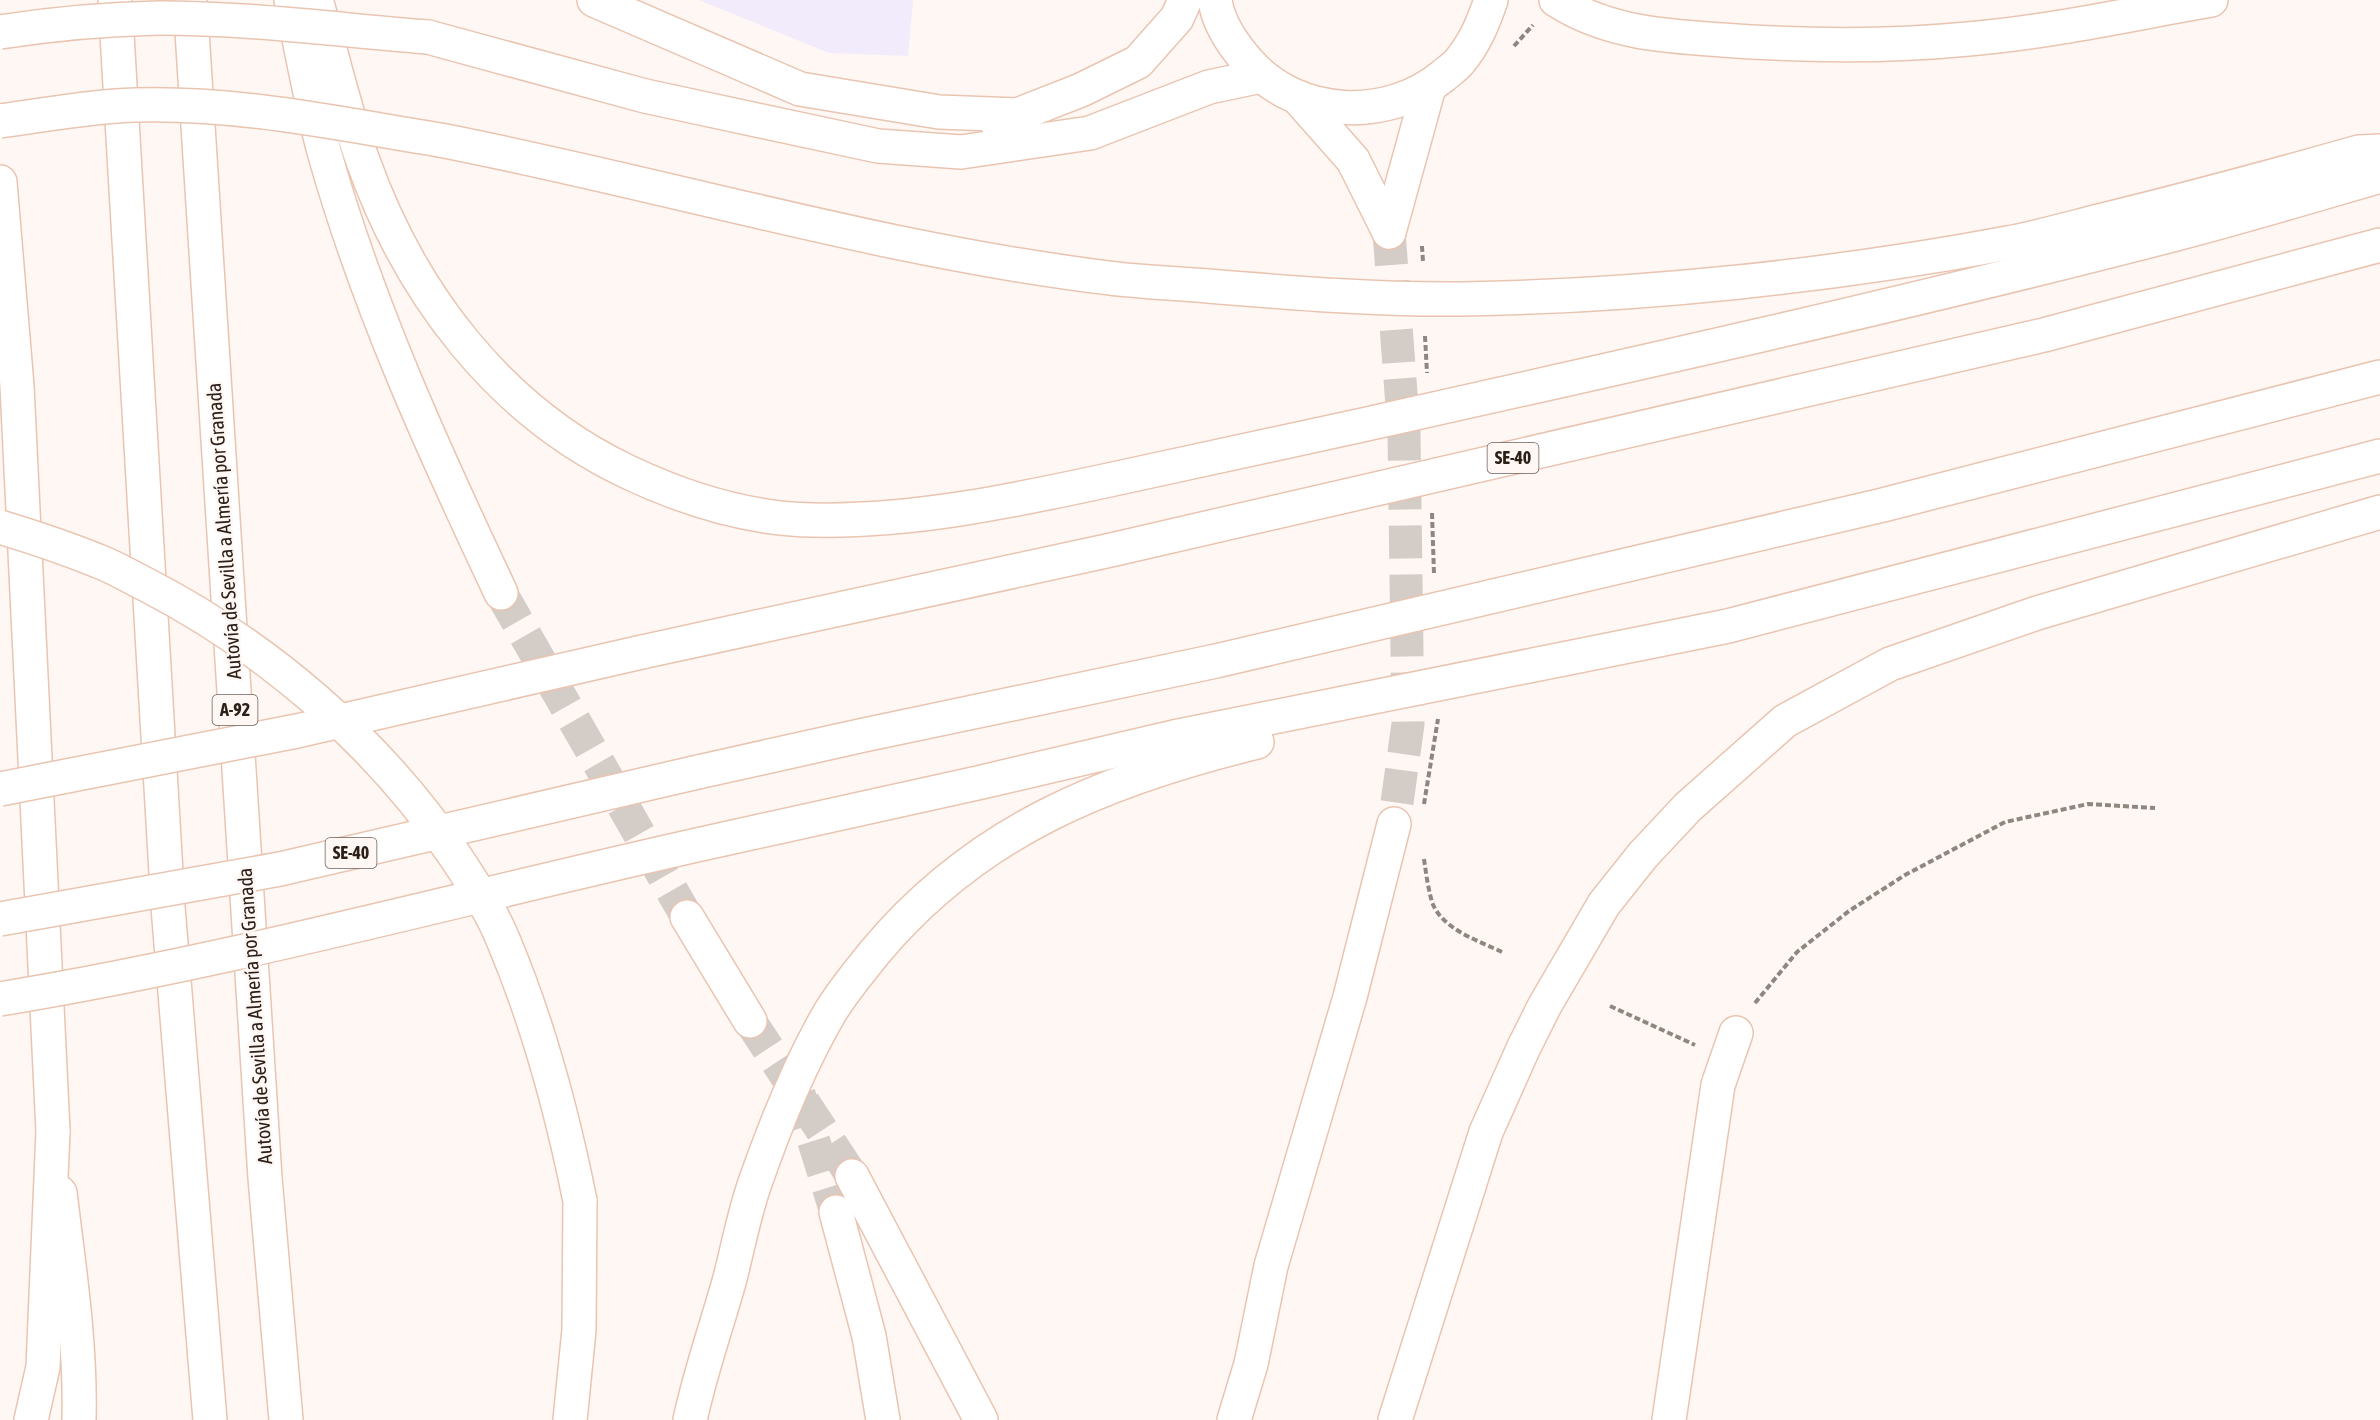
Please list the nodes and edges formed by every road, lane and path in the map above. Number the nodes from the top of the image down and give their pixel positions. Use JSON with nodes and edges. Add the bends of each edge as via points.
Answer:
{"nodes":[{"id":1,"x":115,"y":0,"type":"edge"},
{"id":2,"x":190,"y":0,"type":"edge"},
{"id":3,"x":291,"y":0,"type":"edge"},
{"id":4,"x":316,"y":0,"type":"edge"},
{"id":5,"x":594,"y":0,"type":"edge"},
{"id":6,"x":1185,"y":0,"type":"edge"},
{"id":7,"x":1215,"y":0,"type":"edge"},
{"id":8,"x":1491,"y":0,"type":"edge"},
{"id":9,"x":1556,"y":0,"type":"edge"},
{"id":10,"x":2211,"y":0,"type":"edge"},
{"id":11,"x":0,"y":32,"type":"edge"},
{"id":12,"x":1261,"y":76,"type":"junction"},
{"id":13,"x":1429,"y":87,"type":"junction"},
{"id":14,"x":1299,"y":99,"type":"junction"},
{"id":15,"x":1018,"y":115,"type":"junction"},
{"id":16,"x":0,"y":121,"type":"edge"},
{"id":17,"x":878,"y":146,"type":"junction"},
{"id":18,"x":2380,"y":151,"type":"edge"},
{"id":19,"x":2380,"y":176,"type":"edge"},
{"id":20,"x":0,"y":182,"type":"edge"},
{"id":21,"x":2380,"y":245,"type":"edge"},
{"id":22,"x":2380,"y":377,"type":"edge"},
{"id":23,"x":2380,"y":456,"type":"edge"},
{"id":24,"x":2380,"y":513,"type":"edge"},
{"id":25,"x":0,"y":527,"type":"edge"},
{"id":26,"x":501,"y":594,"type":"tunnel mouth"},
{"id":27,"x":1728,"y":626,"type":"junction"},
{"id":28,"x":0,"y":789,"type":"edge"},
{"id":29,"x":2155,"y":808,"type":"dead end"},
{"id":30,"x":1394,"y":824,"type":"tunnel mouth"},
{"id":31,"x":687,"y":917,"type":"tunnel mouth"},
{"id":32,"x":0,"y":919,"type":"edge"},
{"id":33,"x":0,"y":999,"type":"edge"},
{"id":34,"x":1610,"y":1006,"type":"dead end"},
{"id":35,"x":750,"y":1021,"type":"tunnel mouth"},
{"id":36,"x":1731,"y":1046,"type":"junction"},
{"id":37,"x":52,"y":1131,"type":"junction"},
{"id":38,"x":852,"y":1176,"type":"tunnel mouth"},
{"id":39,"x":836,"y":1212,"type":"tunnel mouth"},
{"id":40,"x":1251,"y":1364,"type":"junction"},
{"id":41,"x":31,"y":1420,"type":"edge"},
{"id":42,"x":79,"y":1420,"type":"edge"},
{"id":43,"x":210,"y":1420,"type":"edge"},
{"id":44,"x":286,"y":1420,"type":"edge"},
{"id":45,"x":570,"y":1420,"type":"edge"},
{"id":46,"x":690,"y":1420,"type":"edge"},
{"id":47,"x":883,"y":1420,"type":"edge"},
{"id":48,"x":981,"y":1420,"type":"edge"},
{"id":49,"x":1234,"y":1420,"type":"edge"},
{"id":50,"x":1259,"y":1420,"type":"edge"},
{"id":51,"x":1395,"y":1420,"type":"edge"},
{"id":52,"x":1670,"y":1420,"type":"edge"}],
"edges":[{"from":1,"to":43,"type":"main road","via":[[168,908]]},
{"from":2,"to":44,"type":"main road","name":"Autovía de Sevilla a Almería por Granada","number":"A-92","via":[[264,1154]]},
{"from":3,"to":26,"type":"main road","via":[[325,154],[352,240],[397,361]]},
{"from":4,"to":19,"type":"main road","via":[[362,160],[377,196],[403,252],[464,345],[549,424],[631,473],[712,504],[809,520],[916,515],[1051,492],[1232,454],[1936,293],[2177,233]]},
{"from":5,"to":15,"type":"main road","via":[[800,89],[939,112]]},
{"from":6,"to":15,"type":"main road","via":[[1177,18],[1138,62]]},
{"from":7,"to":12,"type":"main road","via":[[1233,45]]},
{"from":8,"to":13,"type":"main road","via":[[1481,31],[1459,63]]},
{"from":9,"to":10,"type":"main road","via":[[1598,22],[1652,35],[1796,46],[1969,39]]},
{"from":11,"to":17,"type":"main road","bridge":true,"via":[[159,18],[429,37],[645,96]]},
{"from":12,"to":14,"type":"main road"},
{"from":12,"to":17,"type":"main road","via":[[1209,87],[1090,132],[961,152]]},
{"from":13,"to":14,"type":"main road","via":[[1388,105],[1343,109]]},
{"from":13,"to":14,"type":"main road","via":[[1389,232],[1353,160]]},
{"from":15,"to":17,"type":"main road","via":[[962,136]]},
{"from":16,"to":18,"type":"main road","bridge":true,"via":[[135,105],[280,114],[549,161],[799,222],[970,257],[1104,278],[1461,299],[1730,282],[1904,260],[2011,242],[2216,193],[2359,152]]},
{"from":20,"to":37,"type":"main road","via":[[17,386]]},
{"from":21,"to":28,"type":"main road","number":"SE-40","bridge":true,"via":[[2021,340],[1122,547],[297,731]]},
{"from":22,"to":32,"type":"main road","number":"SE-40","bridge":true,"via":[[1884,504],[1239,656],[864,735],[280,869]]},
{"from":23,"to":27,"type":"main road"},
{"from":24,"to":51,"type":"main road","via":[[2037,613],[1890,664],[1785,721],[1696,799],[1604,904],[1523,1050],[1486,1132]]},
{"from":25,"to":45,"type":"main road","bridge":true,"via":[[100,561],[224,630],[279,671],[382,764],[420,808],[470,880],[504,941],[568,1137],[580,1201],[579,1330]]},
{"from":27,"to":33,"type":"main road","bridge":true,"via":[[1174,737],[585,869],[321,934]]},
{"from":27,"to":46,"type":"main road","via":[[1187,759],[1071,802],[995,844],[955,872],[896,927],[863,967],[830,1013],[784,1104],[754,1183]]},
{"from":29,"to":36,"type":"path","via":[[2088,804],[2005,822],[1905,875],[1797,951],[1760,996]]},
{"from":30,"to":40,"type":"main road","via":[[1350,997],[1271,1266]]},
{"from":31,"to":35,"type":"main road"},
{"from":34,"to":36,"type":"path"},
{"from":36,"to":52,"type":"main road","via":[[1718,1085]]},
{"from":37,"to":41,"type":"main road","via":[[43,1368]]},
{"from":37,"to":42,"type":"main road","via":[[71,1285]]},
{"from":38,"to":48,"type":"main road"},
{"from":39,"to":47,"type":"main road","via":[[869,1336]]},
{"from":40,"to":49,"type":"main road"},
{"from":40,"to":50,"type":"main road"}]}
